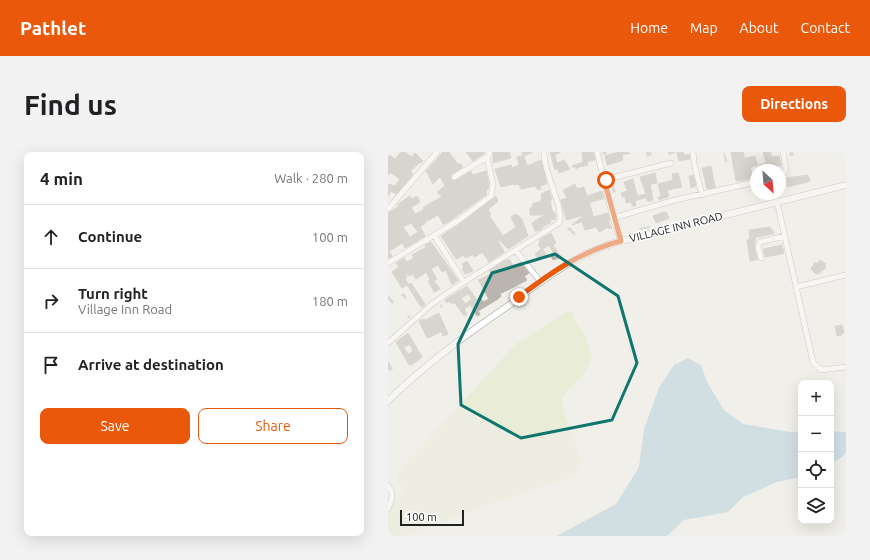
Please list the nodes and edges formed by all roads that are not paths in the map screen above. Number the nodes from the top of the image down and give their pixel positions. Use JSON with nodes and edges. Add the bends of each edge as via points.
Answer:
{"nodes":[{"id":1,"x":437,"y":152,"type":"edge"},
{"id":2,"x":544,"y":152,"type":"edge"},
{"id":3,"x":596,"y":152,"type":"edge"},
{"id":4,"x":693,"y":152,"type":"edge"},
{"id":5,"x":783,"y":152,"type":"edge"},
{"id":6,"x":488,"y":155,"type":"edge"},
{"id":7,"x":671,"y":163,"type":"dead end"},
{"id":8,"x":785,"y":164,"type":"edge"},
{"id":9,"x":454,"y":177,"type":"dead end"},
{"id":10,"x":604,"y":180,"type":"junction"},
{"id":11,"x":750,"y":183,"type":"edge"},
{"id":12,"x":846,"y":186,"type":"edge"},
{"id":13,"x":702,"y":195,"type":"junction"},
{"id":14,"x":777,"y":202,"type":"junction"},
{"id":15,"x":388,"y":209,"type":"edge"},
{"id":16,"x":613,"y":218,"type":"junction"},
{"id":17,"x":434,"y":235,"type":"junction"},
{"id":18,"x":785,"y":236,"type":"junction"},
{"id":19,"x":621,"y":241,"type":"junction"},
{"id":20,"x":516,"y":250,"type":"junction"},
{"id":21,"x":761,"y":258,"type":"dead end"},
{"id":22,"x":388,"y":263,"type":"edge"},
{"id":23,"x":846,"y":275,"type":"edge"},
{"id":24,"x":540,"y":281,"type":"junction"},
{"id":25,"x":464,"y":282,"type":"junction"},
{"id":26,"x":796,"y":286,"type":"junction"},
{"id":27,"x":389,"y":339,"type":"edge"},
{"id":28,"x":846,"y":367,"type":"edge"},
{"id":29,"x":388,"y":402,"type":"edge"},
{"id":30,"x":388,"y":486,"type":"edge"},
{"id":31,"x":388,"y":509,"type":"edge"}],
"edges":[{"from":1,"to":15,"type":"street"},
{"from":2,"to":20,"type":"street","via":[[560,222]]},
{"from":3,"to":10,"type":"street"},
{"from":4,"to":13,"type":"street"},
{"from":5,"to":8,"type":"street"},
{"from":6,"to":9,"type":"street"},
{"from":6,"to":17,"type":"street","via":[[493,185],[491,196]]},
{"from":7,"to":10,"type":"street"},
{"from":10,"to":16,"type":"street"},
{"from":11,"to":13,"type":"street"},
{"from":12,"to":14,"type":"street","name":"VILLAGE INN ROAD"},
{"from":13,"to":16,"type":"street"},
{"from":14,"to":18,"type":"street"},
{"from":14,"to":19,"type":"street","name":"VILLAGE INN ROAD"},
{"from":16,"to":19,"type":"street"},
{"from":17,"to":22,"type":"street"},
{"from":17,"to":25,"type":"street"},
{"from":18,"to":21,"type":"street","via":[[760,242],[758,246]]},
{"from":18,"to":26,"type":"street"},
{"from":19,"to":24,"type":"street","name":"VILLAGE INN ROAD","via":[[588,251]]},
{"from":20,"to":24,"type":"street"},
{"from":20,"to":25,"type":"street"},
{"from":23,"to":26,"type":"street"},
{"from":24,"to":29,"type":"street","name":"VILLAGE INN ROAD","via":[[458,342]]},
{"from":25,"to":27,"type":"street"},
{"from":26,"to":28,"type":"street","via":[[816,367],[821,370]]},
{"from":30,"to":31,"type":"street","via":[[392,492]]}]}
